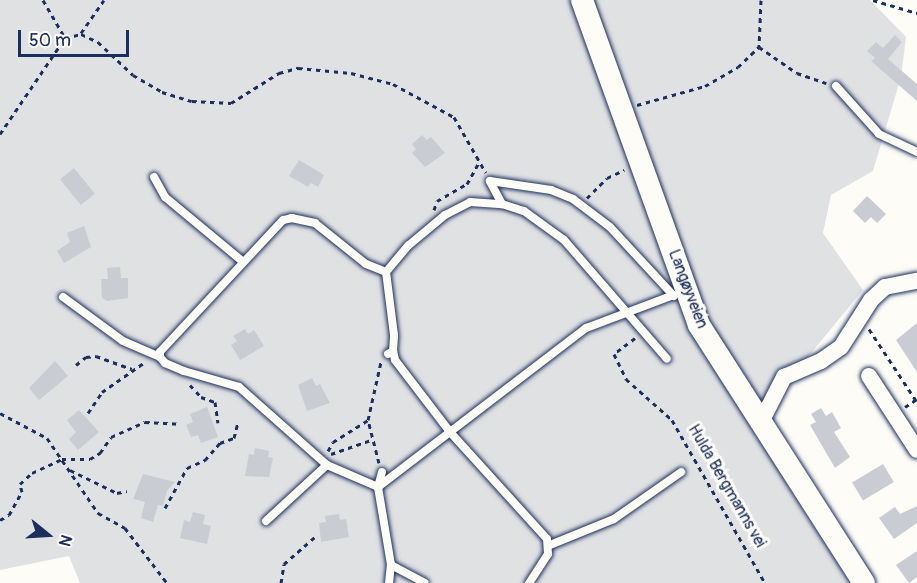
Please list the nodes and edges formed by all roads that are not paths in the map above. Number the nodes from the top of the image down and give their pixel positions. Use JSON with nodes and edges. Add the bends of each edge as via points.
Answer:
{"nodes":[{"id":1,"x":582,"y":0,"type":"edge"},
{"id":2,"x":836,"y":86,"type":"road end"},
{"id":3,"x":917,"y":152,"type":"edge"},
{"id":4,"x":154,"y":177,"type":"dead end"},
{"id":5,"x":502,"y":204,"type":"junction"},
{"id":6,"x":242,"y":261,"type":"junction"},
{"id":7,"x":386,"y":272,"type":"junction"},
{"id":8,"x":917,"y":281,"type":"edge"},
{"id":9,"x":679,"y":295,"type":"junction"},
{"id":10,"x":63,"y":297,"type":"dead end"},
{"id":11,"x":627,"y":311,"type":"junction"},
{"id":12,"x":155,"y":356,"type":"junction"},
{"id":13,"x":668,"y":359,"type":"dead end"},
{"id":14,"x":869,"y":376,"type":"dead end"},
{"id":15,"x":761,"y":422,"type":"junction"},
{"id":16,"x":450,"y":432,"type":"junction"},
{"id":17,"x":917,"y":450,"type":"edge"},
{"id":18,"x":324,"y":462,"type":"junction"},
{"id":19,"x":382,"y":472,"type":"road end"},
{"id":20,"x":681,"y":472,"type":"dead end"},
{"id":21,"x":378,"y":487,"type":"junction"},
{"id":22,"x":266,"y":521,"type":"dead end"},
{"id":23,"x":550,"y":545,"type":"junction"},
{"id":24,"x":391,"y":565,"type":"junction"},
{"id":25,"x":389,"y":583,"type":"edge"},
{"id":26,"x":425,"y":583,"type":"edge"},
{"id":27,"x":529,"y":583,"type":"edge"},
{"id":28,"x":864,"y":583,"type":"edge"}],
"edges":[{"from":1,"to":9,"type":"main road","name":"Langøyveien","via":[[639,157]]},
{"from":2,"to":3,"type":"lane","via":[[879,134]]},
{"from":4,"to":6,"type":"lane","via":[[165,197]]},
{"from":5,"to":7,"type":"lane","via":[[470,202],[427,228]]},
{"from":5,"to":9,"type":"lane","via":[[490,181],[551,190],[580,204],[610,227]]},
{"from":5,"to":11,"type":"lane","via":[[525,211],[564,240]]},
{"from":6,"to":7,"type":"lane","via":[[269,231],[292,218],[315,224],[366,264]]},
{"from":6,"to":12,"type":"lane"},
{"from":7,"to":16,"type":"lane","via":[[390,352]]},
{"from":8,"to":15,"type":"street","via":[[885,287],[871,300],[841,347],[821,361],[784,377]]},
{"from":9,"to":11,"type":"lane"},
{"from":9,"to":15,"type":"main road","name":"Langøyveien"},
{"from":10,"to":12,"type":"lane"},
{"from":11,"to":13,"type":"lane"},
{"from":11,"to":16,"type":"lane","via":[[586,328]]},
{"from":12,"to":18,"type":"lane","via":[[184,371],[239,387]]},
{"from":14,"to":17,"type":"street"},
{"from":15,"to":28,"type":"main road","name":"Langøyveien"},
{"from":16,"to":21,"type":"lane"},
{"from":16,"to":23,"type":"lane"},
{"from":18,"to":21,"type":"lane"},
{"from":18,"to":22,"type":"lane"},
{"from":19,"to":21,"type":"lane"},
{"from":20,"to":23,"type":"lane","name":"Hulda Bergmanns vei","via":[[614,519]]},
{"from":21,"to":24,"type":"lane"},
{"from":23,"to":27,"type":"lane"},
{"from":24,"to":25,"type":"lane"},
{"from":24,"to":26,"type":"lane"}]}
